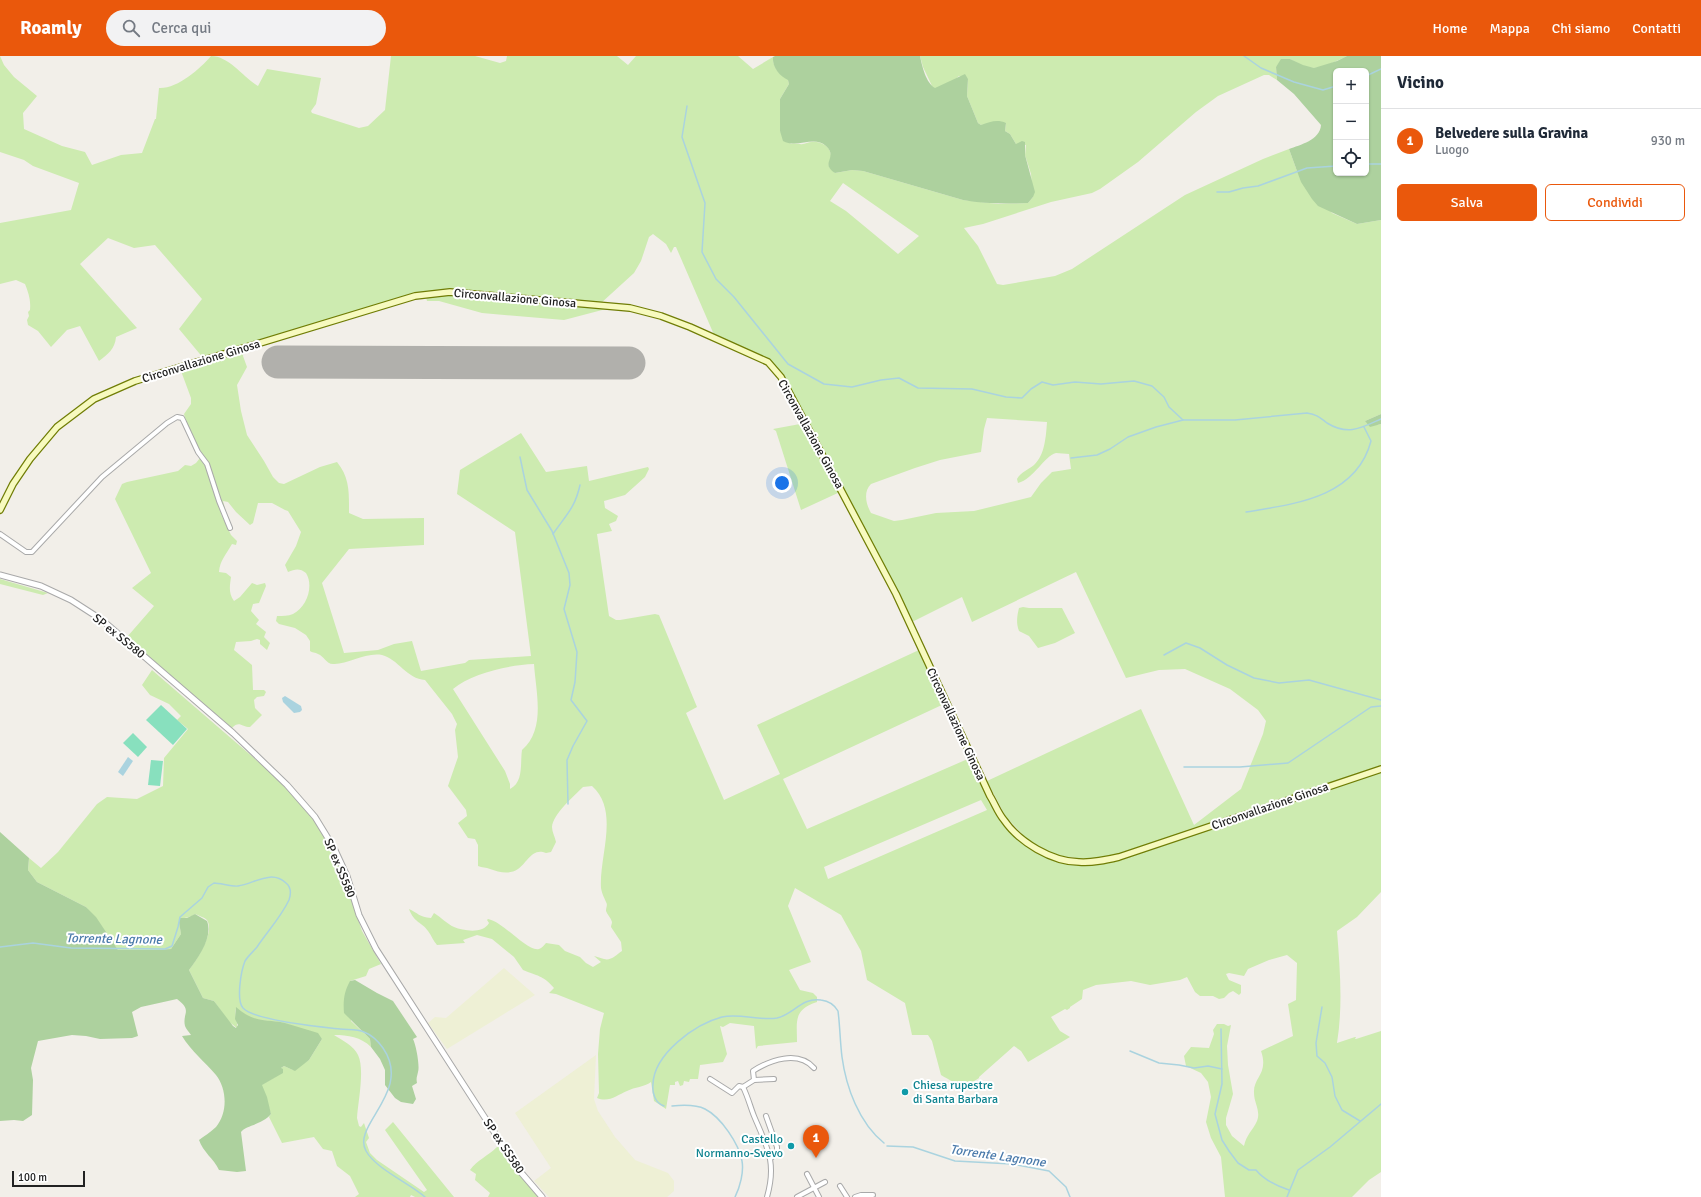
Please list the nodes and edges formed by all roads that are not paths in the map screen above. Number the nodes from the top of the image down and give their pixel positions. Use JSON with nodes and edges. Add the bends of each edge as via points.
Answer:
{"nodes":[{"id":1,"x":0,"y":510,"type":"edge"},
{"id":2,"x":230,"y":528,"type":"dead end"},
{"id":3,"x":0,"y":534,"type":"edge"},
{"id":4,"x":0,"y":575,"type":"edge"},
{"id":5,"x":1381,"y":769,"type":"edge"},
{"id":6,"x":814,"y":1068,"type":"dead end"},
{"id":7,"x":710,"y":1079,"type":"dead end"},
{"id":8,"x":774,"y":1079,"type":"dead end"},
{"id":9,"x":754,"y":1080,"type":"junction"},
{"id":10,"x":743,"y":1087,"type":"junction"},
{"id":11,"x":766,"y":1116,"type":"dead end"},
{"id":12,"x":771,"y":1158,"type":"junction"},
{"id":13,"x":807,"y":1174,"type":"dead end"},
{"id":14,"x":825,"y":1182,"type":"dead end"},
{"id":15,"x":840,"y":1186,"type":"dead end"},
{"id":16,"x":814,"y":1187,"type":"junction"},
{"id":17,"x":873,"y":1194,"type":"dead end"},
{"id":18,"x":542,"y":1197,"type":"edge"},
{"id":19,"x":767,"y":1197,"type":"edge"},
{"id":20,"x":797,"y":1197,"type":"edge"},
{"id":21,"x":819,"y":1197,"type":"edge"},
{"id":22,"x":847,"y":1197,"type":"edge"},
{"id":23,"x":855,"y":1197,"type":"edge"}],
"edges":[{"from":1,"to":5,"type":"main road","name":"Circonvallazione Ginosa","via":[[30,459],[57,427],[94,400],[135,381],[415,296],[450,292],[630,308],[661,316],[768,362],[781,377],[896,594],[990,796],[1004,820],[1019,838],[1055,857],[1078,862],[1098,862]]},
{"from":2,"to":3,"type":"street","via":[[207,464],[198,452],[182,418],[177,417],[167,422],[102,477],[32,552],[26,552]]},
{"from":4,"to":18,"type":"street","name":"SP ex SS580","via":[[41,586],[71,600],[102,620],[233,733],[288,785],[316,817],[347,876],[359,915],[376,950],[518,1169]]},
{"from":6,"to":9,"type":"street","via":[[805,1061],[791,1058],[773,1061],[753,1071]]},
{"from":7,"to":10,"type":"street","via":[[732,1094],[739,1086]]},
{"from":8,"to":9,"type":"street"},
{"from":9,"to":10,"type":"street"},
{"from":10,"to":12,"type":"street"},
{"from":11,"to":12,"type":"street","via":[[777,1147],[777,1153]]},
{"from":12,"to":19,"type":"street","via":[[770,1188]]},
{"from":13,"to":16,"type":"street"},
{"from":14,"to":16,"type":"street"},
{"from":15,"to":22,"type":"street"},
{"from":16,"to":20,"type":"street"},
{"from":16,"to":21,"type":"street"},
{"from":17,"to":23,"type":"street"}]}
